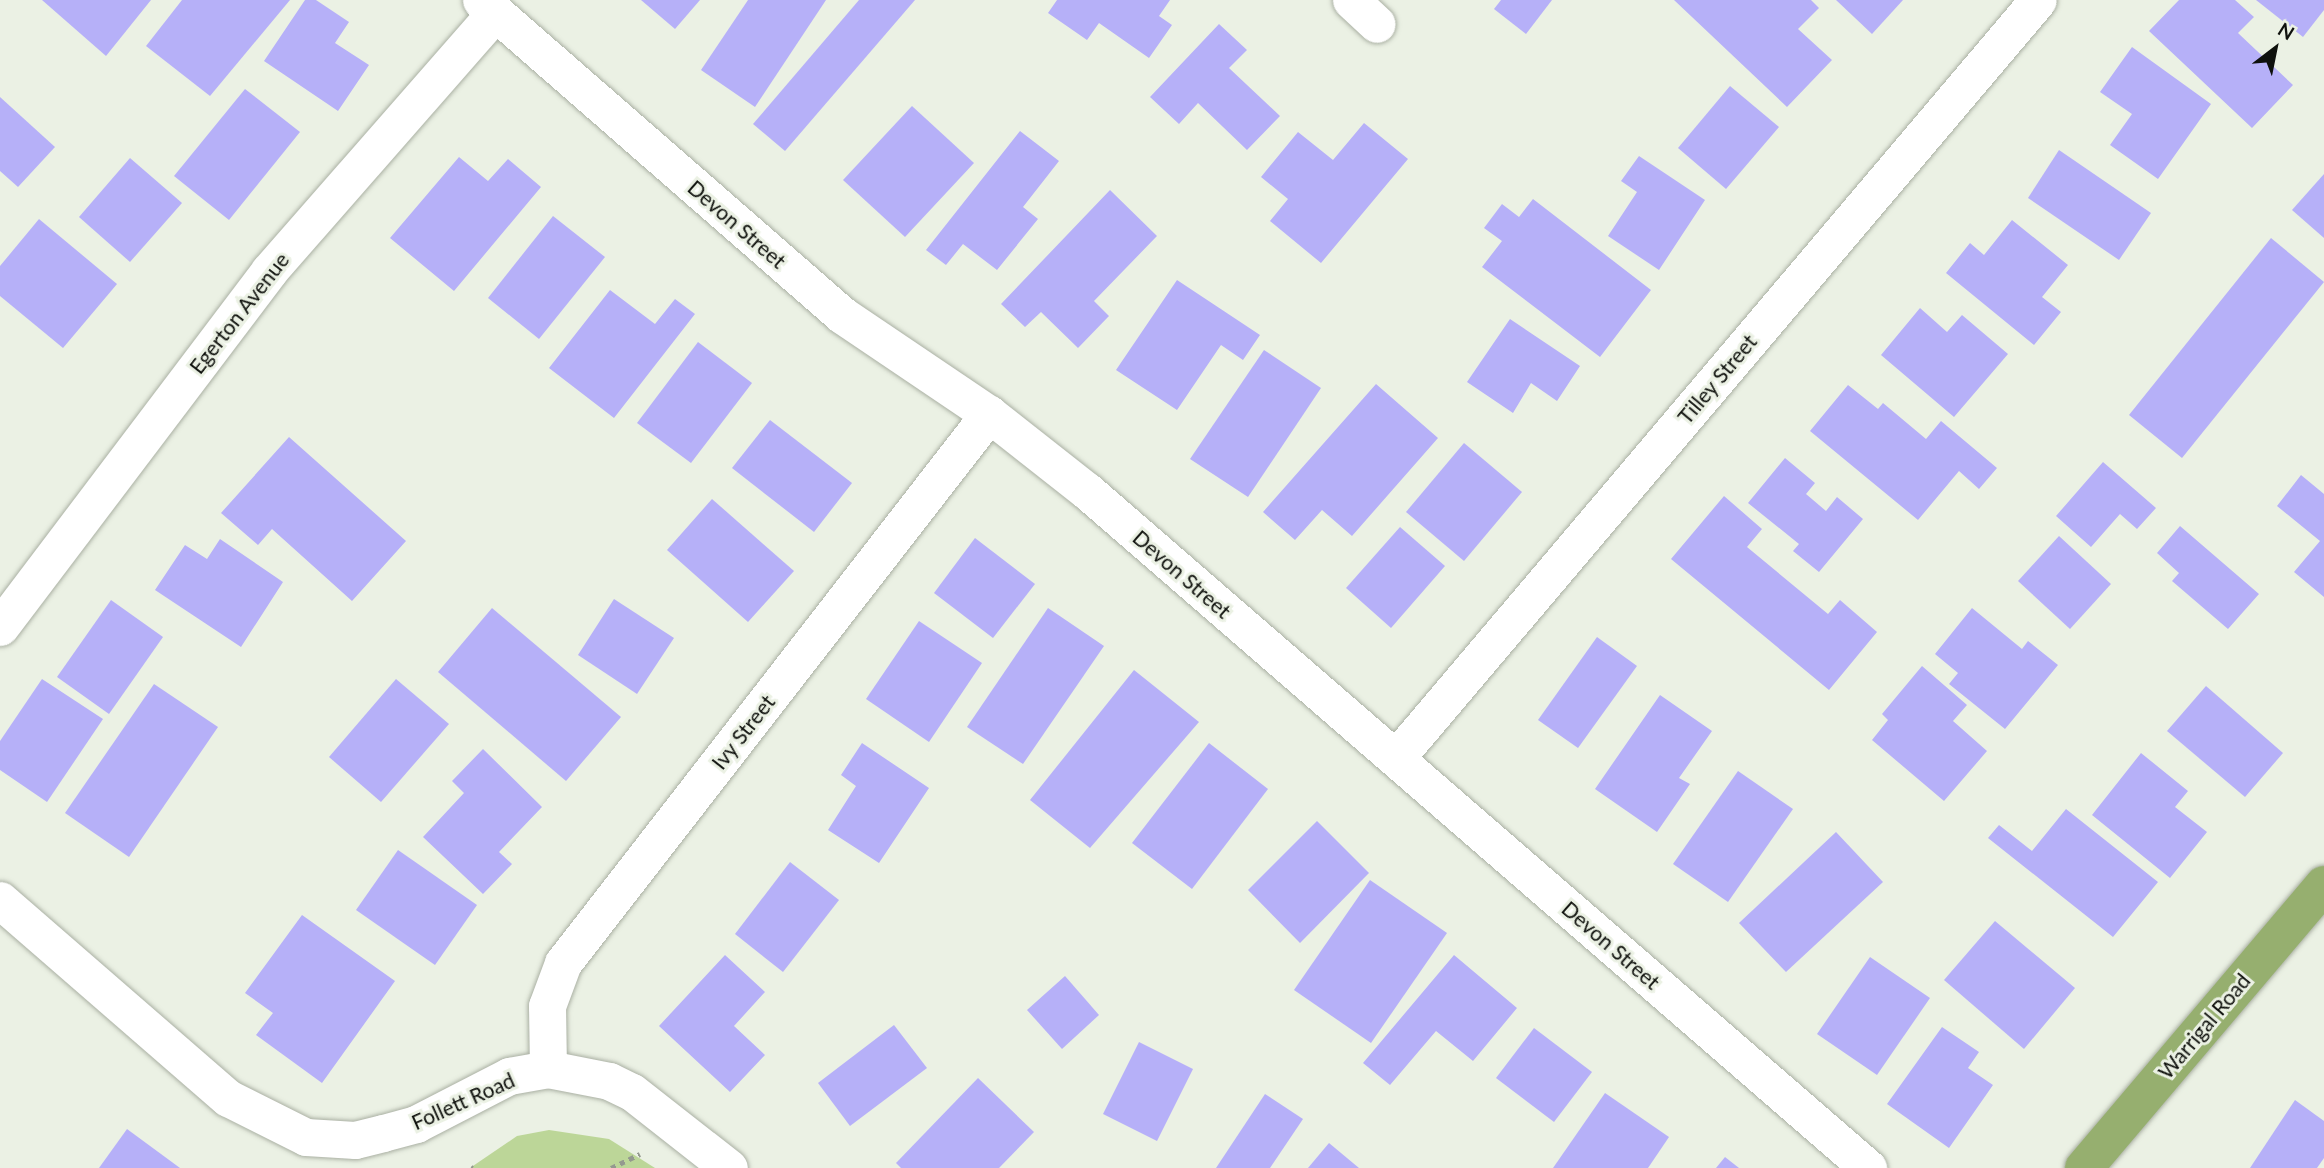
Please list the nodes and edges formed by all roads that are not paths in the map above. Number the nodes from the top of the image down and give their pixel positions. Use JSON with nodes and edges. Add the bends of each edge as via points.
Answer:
{"nodes":[{"id":1,"x":2038,"y":0,"type":"edge"},
{"id":2,"x":488,"y":6,"type":"edge"},
{"id":3,"x":989,"y":414,"type":"junction"},
{"id":4,"x":0,"y":627,"type":"edge"},
{"id":5,"x":1396,"y":758,"type":"junction"},
{"id":6,"x":2324,"y":885,"type":"edge"},
{"id":7,"x":0,"y":900,"type":"edge"},
{"id":8,"x":548,"y":1069,"type":"junction"},
{"id":9,"x":729,"y":1168,"type":"edge"},
{"id":10,"x":1868,"y":1168,"type":"edge"},
{"id":11,"x":2084,"y":1168,"type":"edge"}],
"edges":[{"from":1,"to":5,"type":"street","name":"Tilley Street"},
{"from":2,"to":3,"type":"street","name":"Devon Street","via":[[842,315]]},
{"from":2,"to":4,"type":"street","name":"Egerton Avenue","via":[[269,271]]},
{"from":3,"to":5,"type":"street","name":"Devon Street","via":[[1087,491]]},
{"from":3,"to":8,"type":"street","name":"Ivy Street","via":[[563,963],[547,1006]]},
{"from":5,"to":10,"type":"street","name":"Devon Street"},
{"from":6,"to":11,"type":"highway","name":"Warrigal Road"},
{"from":7,"to":8,"type":"street","name":"Follett Road","via":[[228,1098],[306,1137],[355,1140],[416,1124],[509,1076]]},
{"from":8,"to":9,"type":"street","name":"Follett Road","via":[[609,1081],[632,1092]]}]}
